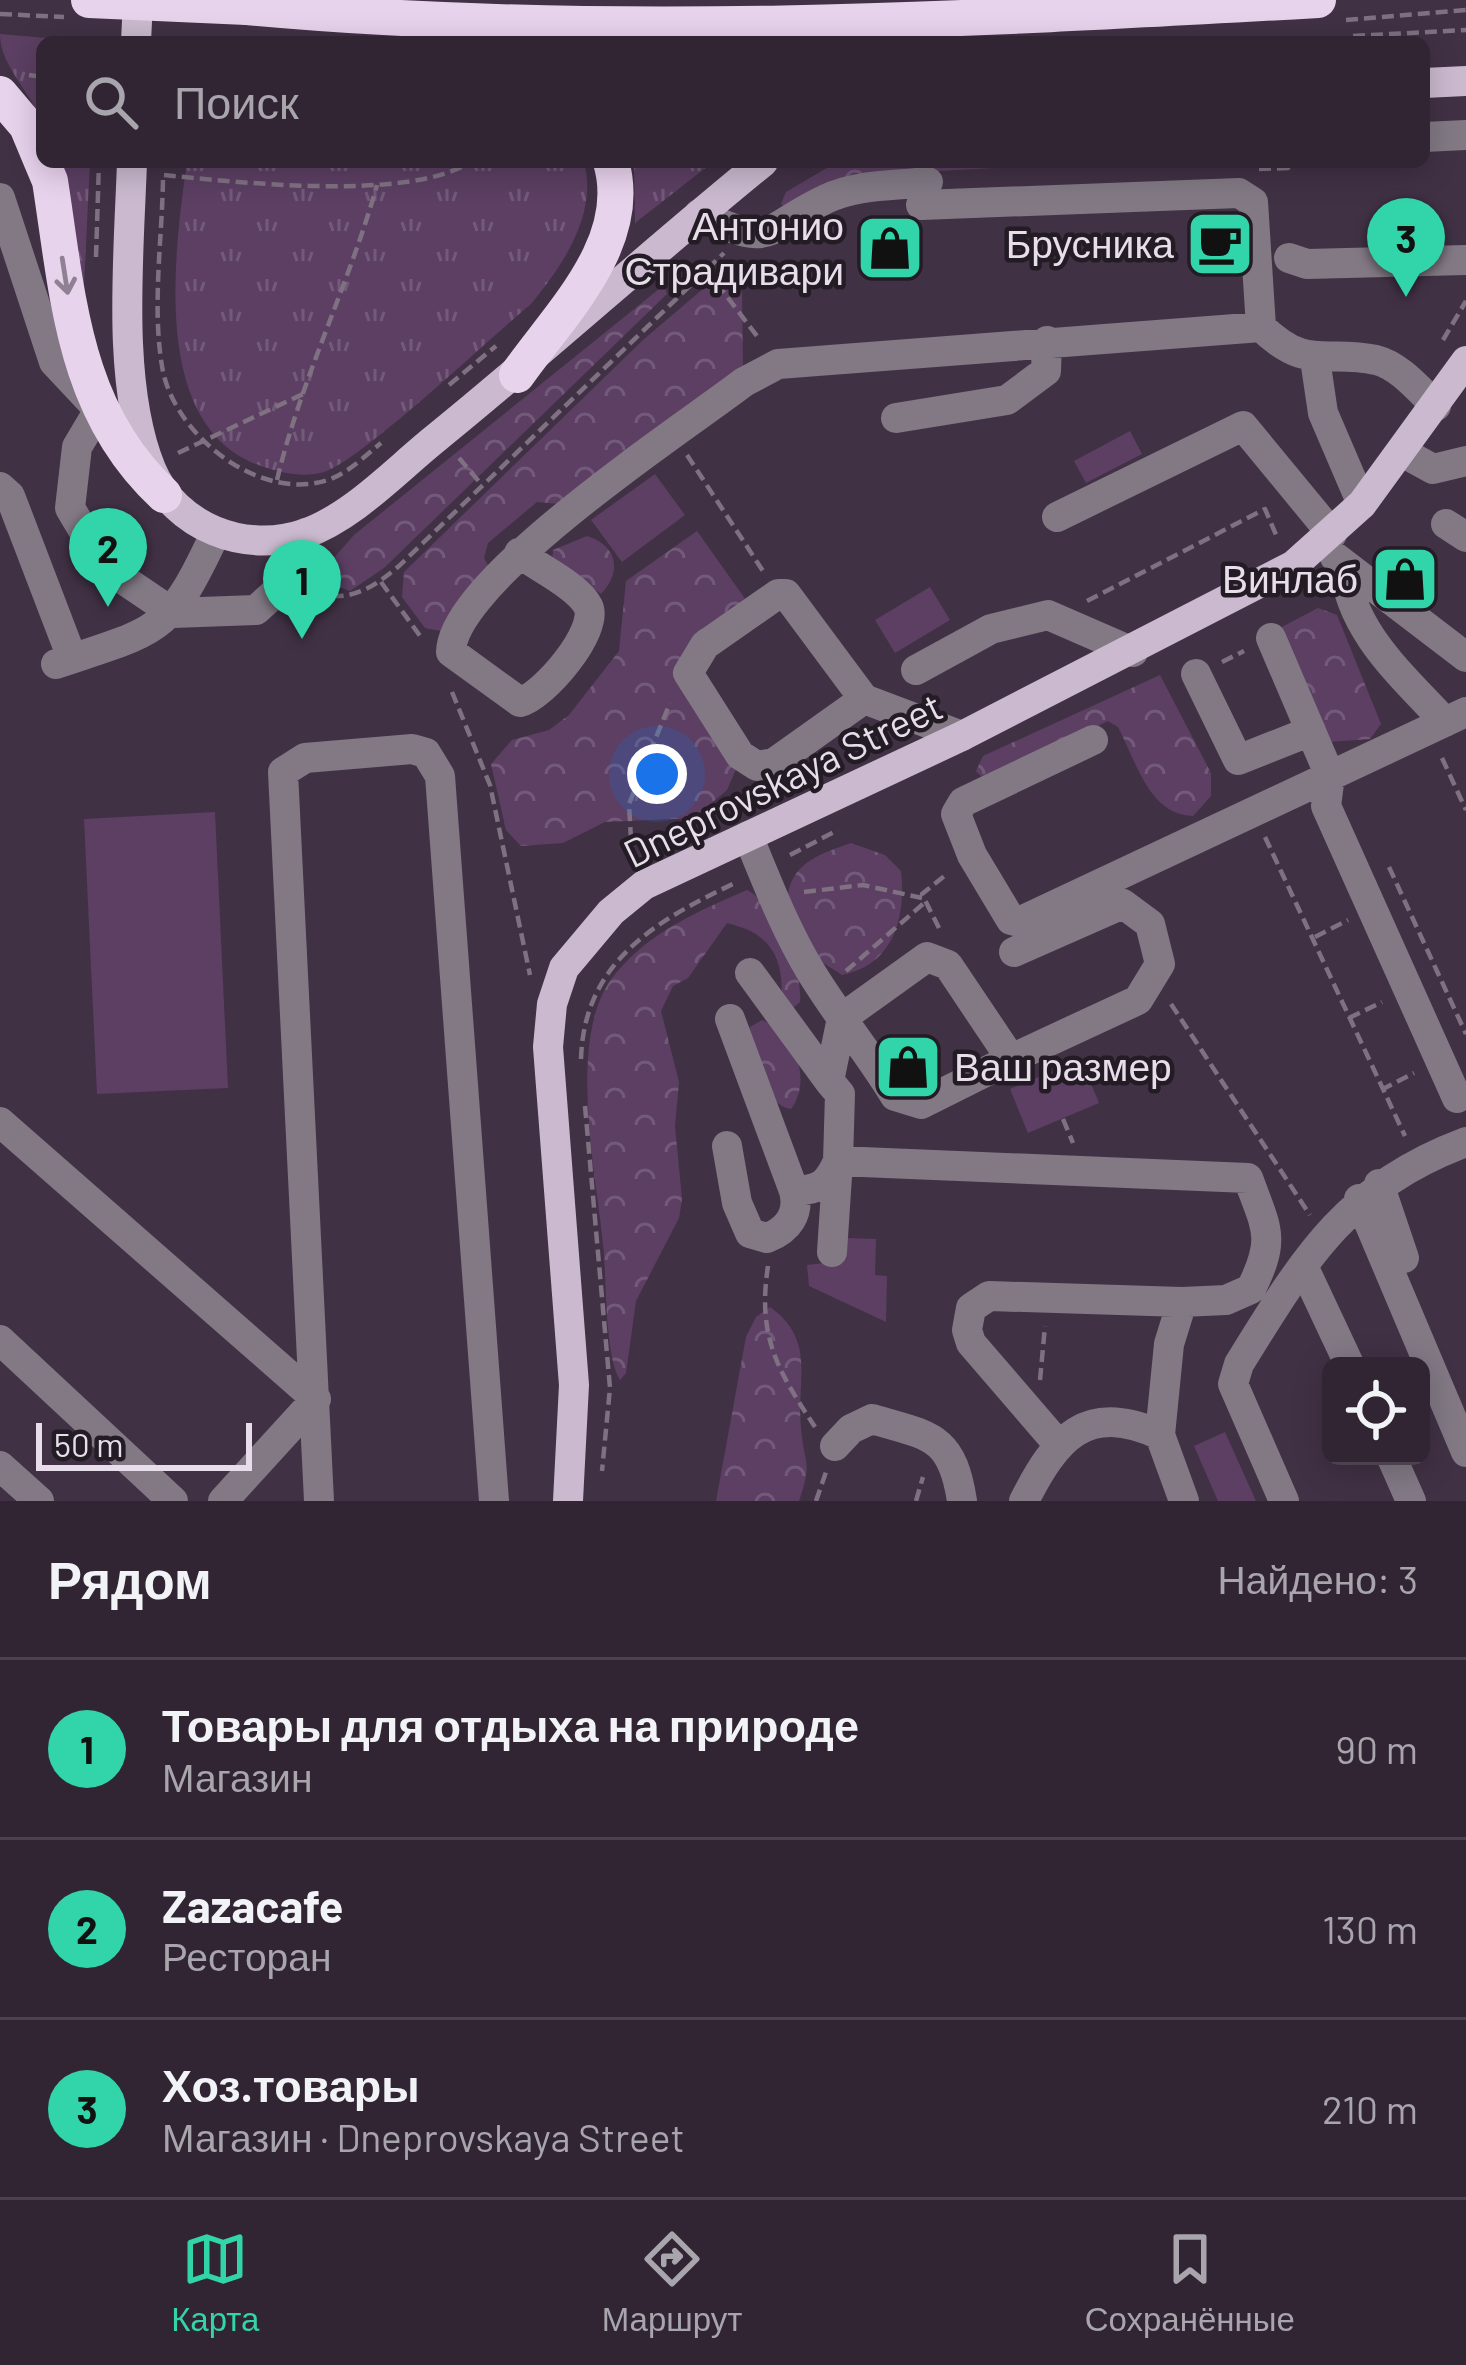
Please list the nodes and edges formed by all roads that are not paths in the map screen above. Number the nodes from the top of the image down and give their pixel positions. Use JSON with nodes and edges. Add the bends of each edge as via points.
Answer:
{"nodes":[{"id":1,"x":88,"y":0,"type":"edge"},
{"id":2,"x":138,"y":0,"type":"edge"},
{"id":3,"x":1318,"y":0,"type":"edge"},
{"id":4,"x":398,"y":21,"type":"junction"},
{"id":5,"x":136,"y":36,"type":"edge"},
{"id":6,"x":435,"y":36,"type":"edge"},
{"id":7,"x":1466,"y":81,"type":"edge"},
{"id":8,"x":1430,"y":83,"type":"edge"},
{"id":9,"x":0,"y":94,"type":"edge"},
{"id":10,"x":1466,"y":135,"type":"edge"},
{"id":11,"x":1430,"y":137,"type":"edge"},
{"id":12,"x":36,"y":148,"type":"edge"},
{"id":13,"x":45,"y":168,"type":"edge"},
{"id":14,"x":132,"y":168,"type":"edge"},
{"id":15,"x":611,"y":168,"type":"edge"},
{"id":16,"x":756,"y":168,"type":"edge"},
{"id":17,"x":0,"y":198,"type":"edge"},
{"id":18,"x":699,"y":214,"type":"junction"},
{"id":19,"x":1289,"y":258,"type":"dead end"},
{"id":20,"x":1466,"y":260,"type":"edge"},
{"id":21,"x":1261,"y":327,"type":"junction"},
{"id":22,"x":1047,"y":341,"type":"junction"},
{"id":23,"x":509,"y":358,"type":"junction"},
{"id":24,"x":1315,"y":359,"type":"junction"},
{"id":25,"x":1466,"y":361,"type":"edge"},
{"id":26,"x":1436,"y":406,"type":"junction"},
{"id":27,"x":99,"y":410,"type":"junction"},
{"id":28,"x":896,"y":418,"type":"dead end"},
{"id":29,"x":1402,"y":452,"type":"junction"},
{"id":30,"x":1466,"y":461,"type":"edge"},
{"id":31,"x":0,"y":487,"type":"edge"},
{"id":32,"x":164,"y":495,"type":"junction"},
{"id":33,"x":1362,"y":504,"type":"junction"},
{"id":34,"x":1058,"y":518,"type":"dead end"},
{"id":35,"x":217,"y":532,"type":"junction"},
{"id":36,"x":305,"y":533,"type":"junction"},
{"id":37,"x":1332,"y":548,"type":"junction"},
{"id":38,"x":519,"y":553,"type":"junction"},
{"id":39,"x":173,"y":613,"type":"junction"},
{"id":40,"x":1271,"y":638,"type":"road end"},
{"id":41,"x":1132,"y":652,"type":"junction"},
{"id":42,"x":1466,"y":657,"type":"edge"},
{"id":43,"x":916,"y":670,"type":"dead end"},
{"id":44,"x":1196,"y":674,"type":"road end"},
{"id":45,"x":864,"y":699,"type":"junction"},
{"id":46,"x":1450,"y":729,"type":"edge"},
{"id":47,"x":1311,"y":731,"type":"junction"},
{"id":48,"x":962,"y":736,"type":"junction"},
{"id":49,"x":1093,"y":740,"type":"dead end"},
{"id":50,"x":1330,"y":776,"type":"junction"},
{"id":51,"x":748,"y":836,"type":"junction"},
{"id":52,"x":1014,"y":952,"type":"dead end"},
{"id":53,"x":750,"y":973,"type":"dead end"},
{"id":54,"x":833,"y":1005,"type":"junction"},
{"id":55,"x":730,"y":1019,"type":"dead end"},
{"id":56,"x":1011,"y":1060,"type":"junction"},
{"id":57,"x":830,"y":1081,"type":"junction"},
{"id":58,"x":1457,"y":1098,"type":"dead end"},
{"id":59,"x":0,"y":1122,"type":"edge"},
{"id":60,"x":1466,"y":1142,"type":"edge"},
{"id":61,"x":727,"y":1146,"type":"dead end"},
{"id":62,"x":838,"y":1161,"type":"junction"},
{"id":63,"x":794,"y":1191,"type":"junction"},
{"id":64,"x":1369,"y":1191,"type":"junction"},
{"id":65,"x":832,"y":1252,"type":"dead end"},
{"id":66,"x":1304,"y":1268,"type":"junction"},
{"id":67,"x":1182,"y":1302,"type":"junction"},
{"id":68,"x":0,"y":1340,"type":"edge"},
{"id":69,"x":1346,"y":1357,"type":"edge"},
{"id":70,"x":1450,"y":1381,"type":"dead end"},
{"id":71,"x":316,"y":1399,"type":"junction"},
{"id":72,"x":1047,"y":1432,"type":"junction"},
{"id":73,"x":1160,"y":1435,"type":"junction"},
{"id":74,"x":827,"y":1439,"type":"road end"},
{"id":75,"x":1466,"y":1452,"type":"edge"},
{"id":76,"x":1394,"y":1465,"type":"edge"},
{"id":77,"x":0,"y":1466,"type":"edge"},
{"id":78,"x":38,"y":1501,"type":"edge"},
{"id":79,"x":173,"y":1501,"type":"edge"},
{"id":80,"x":223,"y":1501,"type":"edge"},
{"id":81,"x":319,"y":1501,"type":"edge"},
{"id":82,"x":494,"y":1501,"type":"edge"},
{"id":83,"x":568,"y":1501,"type":"edge"},
{"id":84,"x":962,"y":1501,"type":"edge"},
{"id":85,"x":1024,"y":1501,"type":"edge"},
{"id":86,"x":1184,"y":1501,"type":"edge"},
{"id":87,"x":1284,"y":1501,"type":"edge"},
{"id":88,"x":1411,"y":1501,"type":"edge"}],
"edges":[{"from":1,"to":4,"type":"highway","bridge":true},
{"from":2,"to":5,"type":"main road"},
{"from":3,"to":4,"type":"highway","via":[[863,26]]},
{"from":4,"to":6,"type":"highway"},
{"from":7,"to":8,"type":"main road"},
{"from":9,"to":12,"type":"highway"},
{"from":10,"to":11,"type":"street"},
{"from":13,"to":27,"type":"highway","one_way":true,"via":[[73,335]]},
{"from":14,"to":32,"type":"main road","via":[[132,385]]},
{"from":15,"to":23,"type":"highway","via":[[614,208],[592,272]]},
{"from":16,"to":18,"type":"main road"},
{"from":17,"to":27,"type":"street","via":[[54,362]]},
{"from":18,"to":21,"type":"street","via":[[764,235],[854,188],[1239,193],[1253,202]]},
{"from":18,"to":23,"type":"main road"},
{"from":19,"to":20,"type":"street"},
{"from":21,"to":22,"type":"street"},
{"from":21,"to":24,"type":"street"},
{"from":22,"to":28,"type":"street","via":[[1046,370],[1007,400]]},
{"from":22,"to":38,"type":"street","via":[[778,364]]},
{"from":23,"to":36,"type":"main road","via":[[338,516]]},
{"from":24,"to":26,"type":"street","via":[[1382,362]]},
{"from":24,"to":33,"type":"street","via":[[1323,413]]},
{"from":25,"to":26,"type":"main road","name":"Dneprovskaya Street"},
{"from":26,"to":29,"type":"main road","name":"Dneprovskaya Street"},
{"from":27,"to":32,"type":"highway"},
{"from":27,"to":39,"type":"street","via":[[63,481],[70,508],[115,576]]},
{"from":29,"to":30,"type":"street","via":[[1433,469]]},
{"from":29,"to":33,"type":"main road","name":"Dneprovskaya Street"},
{"from":31,"to":39,"type":"street","via":[[10,496],[64,661],[136,640]]},
{"from":32,"to":35,"type":"main road"},
{"from":33,"to":37,"type":"main road","name":"Dneprovskaya Street"},
{"from":34,"to":37,"type":"street","via":[[1243,426]]},
{"from":35,"to":36,"type":"main road","via":[[279,539]]},
{"from":35,"to":39,"type":"street"},
{"from":36,"to":39,"type":"street","via":[[268,604]]},
{"from":37,"to":41,"type":"main road","name":"Dneprovskaya Street"},
{"from":37,"to":42,"type":"street"},
{"from":37,"to":46,"type":"street","via":[[1378,649]]},
{"from":38,"to":38,"type":"street","via":[[450,644],[457,661],[520,702],[550,682],[590,618],[584,601]]},
{"from":40,"to":47,"type":"street"},
{"from":41,"to":43,"type":"street","via":[[1048,615],[991,629]]},
{"from":41,"to":48,"type":"main road","name":"Dneprovskaya Street"},
{"from":44,"to":47,"type":"street","via":[[1238,760]]},
{"from":45,"to":45,"type":"street","via":[[774,763],[757,766],[740,755],[688,673],[705,645],[786,594]]},
{"from":45,"to":48,"type":"street"},
{"from":46,"to":50,"type":"street"},
{"from":47,"to":50,"type":"street"},
{"from":48,"to":51,"type":"main road","name":"Dneprovskaya Street"},
{"from":49,"to":50,"type":"street","via":[[962,802],[956,814],[1011,920]]},
{"from":50,"to":58,"type":"street","via":[[1325,806]]},
{"from":51,"to":54,"type":"street"},
{"from":51,"to":83,"type":"main road","name":"Dneprovskaya Street","via":[[644,885],[611,912],[564,968],[552,1004],[548,1047],[574,1385]]},
{"from":52,"to":56,"type":"street","via":[[1123,904],[1150,924],[1159,948],[1154,980],[1138,1000]]},
{"from":53,"to":57,"type":"street"},
{"from":54,"to":56,"type":"street","via":[[904,1102],[921,1104]]},
{"from":54,"to":56,"type":"street","via":[[938,958]]},
{"from":54,"to":57,"type":"street"},
{"from":55,"to":63,"type":"street"},
{"from":57,"to":62,"type":"street","via":[[840,1094]]},
{"from":59,"to":71,"type":"street"},
{"from":60,"to":64,"type":"street","via":[[1417,1160]]},
{"from":61,"to":63,"type":"street","via":[[750,1233],[772,1237],[794,1216]]},
{"from":62,"to":63,"type":"street","via":[[829,1182]]},
{"from":62,"to":65,"type":"street"},
{"from":62,"to":67,"type":"street","via":[[1248,1178],[1271,1240],[1251,1289],[1226,1300]]},
{"from":64,"to":66,"type":"street"},
{"from":64,"to":70,"type":"street"},
{"from":64,"to":75,"type":"street"},
{"from":66,"to":69,"type":"street"},
{"from":66,"to":87,"type":"street","via":[[1233,1376]]},
{"from":67,"to":72,"type":"street","via":[[979,1301],[968,1318],[971,1343]]},
{"from":67,"to":73,"type":"street"},
{"from":68,"to":79,"type":"street"},
{"from":71,"to":80,"type":"street"},
{"from":71,"to":81,"type":"street"},
{"from":71,"to":82,"type":"street","via":[[283,772],[304,758],[412,748],[426,753],[440,776]]},
{"from":72,"to":73,"type":"street","via":[[1102,1421]]},
{"from":72,"to":85,"type":"street"},
{"from":73,"to":86,"type":"street"},
{"from":74,"to":84,"type":"street","via":[[872,1419],[936,1438],[950,1455]]},
{"from":76,"to":88,"type":"street"},
{"from":77,"to":78,"type":"street"}]}
